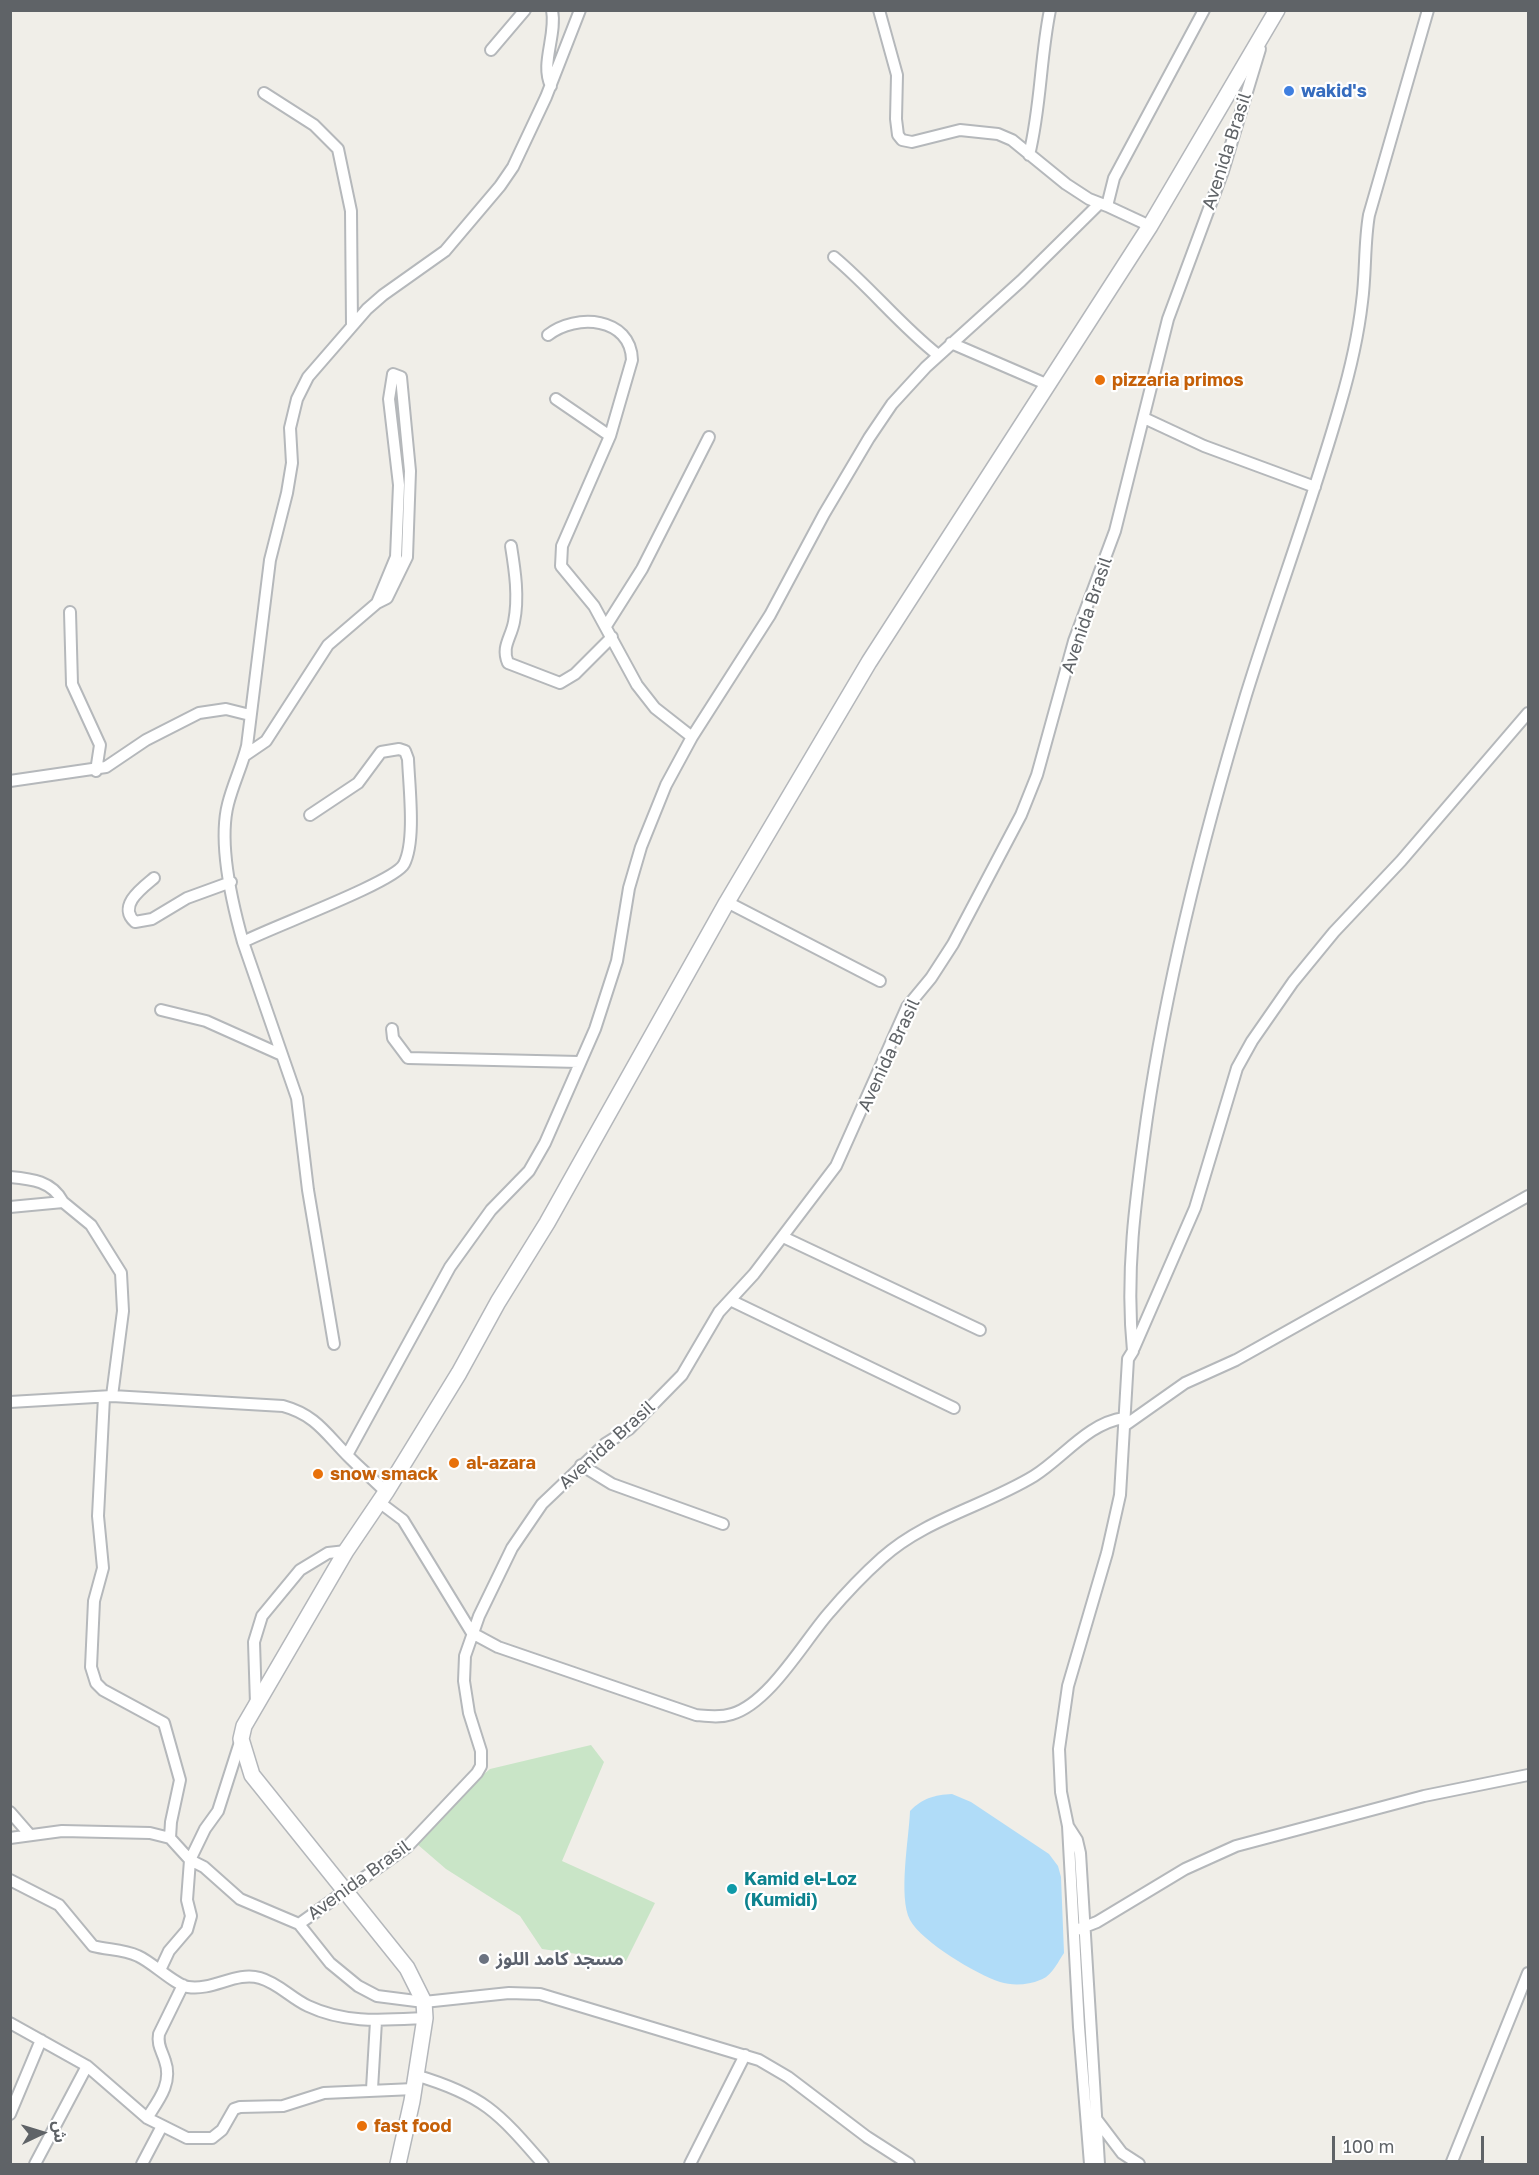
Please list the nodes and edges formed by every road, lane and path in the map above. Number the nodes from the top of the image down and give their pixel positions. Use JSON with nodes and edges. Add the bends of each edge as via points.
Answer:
{"nodes":[{"id":1,"x":525,"y":10,"type":"edge"},
{"id":2,"x":552,"y":10,"type":"edge"},
{"id":3,"x":580,"y":10,"type":"edge"},
{"id":4,"x":879,"y":10,"type":"edge"},
{"id":5,"x":1050,"y":10,"type":"edge"},
{"id":6,"x":1204,"y":10,"type":"edge"},
{"id":7,"x":1277,"y":10,"type":"edge"},
{"id":8,"x":1428,"y":10,"type":"edge"},
{"id":9,"x":1266,"y":28,"type":"junction"},
{"id":10,"x":491,"y":50,"type":"dead end"},
{"id":11,"x":551,"y":86,"type":"junction"},
{"id":12,"x":264,"y":93,"type":"dead end"},
{"id":13,"x":1029,"y":155,"type":"junction"},
{"id":14,"x":1103,"y":205,"type":"junction"},
{"id":15,"x":1150,"y":226,"type":"junction"},
{"id":16,"x":834,"y":257,"type":"dead end"},
{"id":17,"x":352,"y":326,"type":"junction"},
{"id":18,"x":548,"y":335,"type":"dead end"},
{"id":19,"x":951,"y":343,"type":"junction"},
{"id":20,"x":938,"y":355,"type":"junction"},
{"id":21,"x":1046,"y":384,"type":"junction"},
{"id":22,"x":556,"y":399,"type":"dead end"},
{"id":23,"x":1144,"y":418,"type":"junction"},
{"id":24,"x":610,"y":436,"type":"junction"},
{"id":25,"x":709,"y":437,"type":"dead end"},
{"id":26,"x":1315,"y":487,"type":"junction"},
{"id":27,"x":511,"y":546,"type":"dead end"},
{"id":28,"x":377,"y":603,"type":"junction"},
{"id":29,"x":70,"y":612,"type":"dead end"},
{"id":30,"x":606,"y":626,"type":"junction"},
{"id":31,"x":612,"y":637,"type":"junction"},
{"id":32,"x":1528,"y":713,"type":"edge"},
{"id":33,"x":250,"y":715,"type":"junction"},
{"id":34,"x":692,"y":737,"type":"junction"},
{"id":35,"x":244,"y":756,"type":"junction"},
{"id":36,"x":96,"y":771,"type":"junction"},
{"id":37,"x":10,"y":781,"type":"edge"},
{"id":38,"x":310,"y":815,"type":"dead end"},
{"id":39,"x":154,"y":878,"type":"dead end"},
{"id":40,"x":231,"y":882,"type":"junction"},
{"id":41,"x":726,"y":902,"type":"junction"},
{"id":42,"x":243,"y":942,"type":"junction"},
{"id":43,"x":880,"y":981,"type":"dead end"},
{"id":44,"x":161,"y":1010,"type":"dead end"},
{"id":45,"x":393,"y":1029,"type":"dead end"},
{"id":46,"x":282,"y":1055,"type":"junction"},
{"id":47,"x":579,"y":1062,"type":"junction"},
{"id":48,"x":10,"y":1177,"type":"edge"},
{"id":49,"x":1528,"y":1196,"type":"edge"},
{"id":50,"x":63,"y":1202,"type":"junction"},
{"id":51,"x":10,"y":1207,"type":"edge"},
{"id":52,"x":783,"y":1237,"type":"junction"},
{"id":53,"x":730,"y":1300,"type":"junction"},
{"id":54,"x":980,"y":1330,"type":"dead end"},
{"id":55,"x":334,"y":1344,"type":"dead end"},
{"id":56,"x":1133,"y":1351,"type":"junction"},
{"id":57,"x":108,"y":1396,"type":"junction"},
{"id":58,"x":10,"y":1402,"type":"edge"},
{"id":59,"x":954,"y":1408,"type":"dead end"},
{"id":60,"x":1124,"y":1422,"type":"junction"},
{"id":61,"x":347,"y":1455,"type":"junction"},
{"id":62,"x":581,"y":1465,"type":"junction"},
{"id":63,"x":383,"y":1497,"type":"junction"},
{"id":64,"x":723,"y":1524,"type":"dead end"},
{"id":65,"x":346,"y":1551,"type":"junction"},
{"id":66,"x":472,"y":1633,"type":"junction"},
{"id":67,"x":256,"y":1704,"type":"junction"},
{"id":68,"x":242,"y":1739,"type":"junction"},
{"id":69,"x":1528,"y":1775,"type":"edge"},
{"id":70,"x":10,"y":1812,"type":"edge"},
{"id":71,"x":1068,"y":1826,"type":"junction"},
{"id":72,"x":30,"y":1835,"type":"junction"},
{"id":73,"x":10,"y":1838,"type":"edge"},
{"id":74,"x":170,"y":1838,"type":"junction"},
{"id":75,"x":190,"y":1860,"type":"junction"},
{"id":76,"x":10,"y":1880,"type":"edge"},
{"id":77,"x":346,"y":1892,"type":"junction"},
{"id":78,"x":299,"y":1924,"type":"junction"},
{"id":79,"x":1086,"y":1928,"type":"junction"},
{"id":80,"x":1074,"y":1931,"type":"junction"},
{"id":81,"x":160,"y":1968,"type":"junction"},
{"id":82,"x":1528,"y":1973,"type":"edge"},
{"id":83,"x":183,"y":1985,"type":"junction"},
{"id":84,"x":424,"y":2002,"type":"junction"},
{"id":85,"x":425,"y":2018,"type":"junction"},
{"id":86,"x":376,"y":2021,"type":"junction"},
{"id":87,"x":10,"y":2023,"type":"edge"},
{"id":88,"x":1084,"y":2026,"type":"junction"},
{"id":89,"x":41,"y":2040,"type":"junction"},
{"id":90,"x":745,"y":2055,"type":"junction"},
{"id":91,"x":87,"y":2066,"type":"junction"},
{"id":92,"x":414,"y":2082,"type":"junction"},
{"id":93,"x":372,"y":2089,"type":"junction"},
{"id":94,"x":10,"y":2114,"type":"edge"},
{"id":95,"x":147,"y":2118,"type":"junction"},
{"id":96,"x":1097,"y":2120,"type":"junction"},
{"id":97,"x":162,"y":2126,"type":"junction"},
{"id":98,"x":35,"y":2164,"type":"edge"},
{"id":99,"x":142,"y":2164,"type":"edge"},
{"id":100,"x":398,"y":2164,"type":"edge"},
{"id":101,"x":543,"y":2164,"type":"edge"},
{"id":102,"x":690,"y":2164,"type":"edge"},
{"id":103,"x":909,"y":2164,"type":"edge"},
{"id":104,"x":1090,"y":2164,"type":"edge"},
{"id":105,"x":1099,"y":2164,"type":"edge"},
{"id":106,"x":1139,"y":2164,"type":"edge"},
{"id":107,"x":1451,"y":2164,"type":"edge"}],
"edges":[{"from":1,"to":10,"type":"street"},
{"from":2,"to":11,"type":"street","via":[[555,24],[546,77]]},
{"from":3,"to":11,"type":"street"},
{"from":4,"to":13,"type":"street","via":[[897,75],[896,120],[902,140],[912,142],[951,130],[980,131],[1006,137]]},
{"from":5,"to":13,"type":"street","via":[[1040,71],[1039,111]]},
{"from":6,"to":14,"type":"street"},
{"from":7,"to":9,"type":"main road"},
{"from":8,"to":26,"type":"street","via":[[1370,215],[1356,344]]},
{"from":9,"to":15,"type":"main road"},
{"from":9,"to":23,"type":"street","name":"Avenida Brasil","via":[[1223,171],[1168,319]]},
{"from":11,"to":17,"type":"street","via":[[500,186],[445,252],[382,295]]},
{"from":12,"to":17,"type":"street","via":[[315,125],[338,149],[351,211]]},
{"from":13,"to":14,"type":"street","via":[[1066,184]]},
{"from":14,"to":15,"type":"street"},
{"from":14,"to":19,"type":"street"},
{"from":15,"to":21,"type":"main road"},
{"from":16,"to":20,"type":"street"},
{"from":17,"to":33,"type":"street","via":[[308,377],[291,416],[291,464],[270,560]]},
{"from":18,"to":24,"type":"street","via":[[572,322],[591,320],[626,340],[632,360]]},
{"from":19,"to":20,"type":"street"},
{"from":19,"to":21,"type":"street"},
{"from":20,"to":34,"type":"street","via":[[892,404],[869,438],[770,615]]},
{"from":21,"to":41,"type":"main road","via":[[869,662]]},
{"from":22,"to":24,"type":"street"},
{"from":23,"to":26,"type":"street","via":[[1204,446]]},
{"from":23,"to":52,"type":"street","name":"Avenida Brasil","via":[[1112,542],[1074,641],[1037,775],[1021,815],[953,944],[908,1007],[836,1166]]},
{"from":24,"to":30,"type":"street","via":[[560,558],[564,573],[594,606]]},
{"from":25,"to":30,"type":"street","via":[[642,569]]},
{"from":26,"to":56,"type":"street","via":[[1243,706],[1169,980],[1131,1235]]},
{"from":27,"to":31,"type":"street","via":[[516,599],[514,624],[504,647],[508,663],[560,683],[575,674]]},
{"from":28,"to":28,"type":"street","via":[[387,598],[407,557],[410,471],[401,377],[393,374],[389,399],[399,485],[396,557]]},
{"from":28,"to":35,"type":"street","via":[[328,645],[266,741]]},
{"from":29,"to":36,"type":"street","via":[[72,684],[100,745]]},
{"from":30,"to":31,"type":"street"},
{"from":31,"to":34,"type":"street","via":[[637,685],[655,708]]},
{"from":32,"to":56,"type":"street","via":[[1401,861],[1334,932],[1252,1041],[1237,1068],[1195,1208]]},
{"from":33,"to":35,"type":"street"},
{"from":33,"to":36,"type":"street","via":[[226,709],[199,712]]},
{"from":34,"to":47,"type":"street","via":[[666,784],[641,847],[616,961],[595,1029]]},
{"from":35,"to":40,"type":"street","via":[[226,820]]},
{"from":36,"to":37,"type":"street"},
{"from":38,"to":42,"type":"street","via":[[358,783],[381,752],[405,751],[409,838],[407,857],[400,870]]},
{"from":39,"to":40,"type":"street","via":[[130,902],[129,911],[135,922],[152,919],[187,898]]},
{"from":40,"to":42,"type":"street"},
{"from":41,"to":43,"type":"street"},
{"from":41,"to":63,"type":"main road","via":[[547,1223]]},
{"from":42,"to":46,"type":"street"},
{"from":44,"to":46,"type":"street","via":[[206,1021]]},
{"from":45,"to":47,"type":"street","via":[[393,1038],[408,1058]]},
{"from":46,"to":55,"type":"street","via":[[297,1098]]},
{"from":47,"to":61,"type":"street","via":[[529,1171],[492,1210],[450,1267]]},
{"from":48,"to":50,"type":"street","via":[[42,1182],[56,1190]]},
{"from":49,"to":60,"type":"street","via":[[1236,1360],[1185,1383]]},
{"from":50,"to":51,"type":"street"},
{"from":50,"to":57,"type":"street","via":[[91,1225],[121,1273],[123,1311]]},
{"from":52,"to":53,"type":"street","name":"Avenida Brasil"},
{"from":52,"to":54,"type":"street"},
{"from":53,"to":59,"type":"street"},
{"from":53,"to":62,"type":"street","name":"Avenida Brasil","via":[[682,1375],[629,1429]]},
{"from":56,"to":60,"type":"street","via":[[1128,1359]]},
{"from":57,"to":58,"type":"street"},
{"from":57,"to":61,"type":"street","via":[[283,1406],[301,1411],[323,1427]]},
{"from":57,"to":74,"type":"street","via":[[98,1516],[103,1568],[94,1601],[92,1667],[96,1683],[103,1690],[164,1723],[180,1780]]},
{"from":60,"to":66,"type":"street","via":[[1108,1420],[1056,1461],[1008,1491],[900,1544],[854,1585],[756,1701],[733,1714],[696,1715],[498,1647]]},
{"from":60,"to":71,"type":"street","via":[[1120,1495],[1114,1525],[1061,1721],[1060,1775]]},
{"from":61,"to":63,"type":"street"},
{"from":62,"to":64,"type":"street","via":[[612,1484]]},
{"from":62,"to":66,"type":"street","name":"Avenida Brasil","via":[[542,1504],[512,1548]]},
{"from":63,"to":65,"type":"main road"},
{"from":63,"to":66,"type":"street","via":[[403,1520]]},
{"from":65,"to":67,"type":"main road"},
{"from":65,"to":67,"type":"street","via":[[328,1553],[300,1570],[262,1616],[254,1642]]},
{"from":66,"to":77,"type":"street","name":"Avenida Brasil","via":[[465,1656],[464,1681],[481,1766],[415,1839]]},
{"from":67,"to":68,"type":"main road"},
{"from":68,"to":75,"type":"street","via":[[218,1811]]},
{"from":68,"to":77,"type":"main road","via":[[252,1775]]},
{"from":69,"to":79,"type":"street","via":[[1435,1794],[1236,1846],[1185,1869]]},
{"from":70,"to":72,"type":"street"},
{"from":71,"to":79,"type":"street","via":[[1079,1845]]},
{"from":71,"to":80,"type":"street"},
{"from":72,"to":73,"type":"street"},
{"from":72,"to":74,"type":"street","via":[[62,1831],[150,1833]]},
{"from":74,"to":75,"type":"street"},
{"from":75,"to":78,"type":"street","via":[[204,1867],[240,1899]]},
{"from":75,"to":81,"type":"street","via":[[187,1900],[191,1916],[187,1930]]},
{"from":76,"to":81,"type":"street","via":[[59,1905],[93,1946],[128,1951]]},
{"from":77,"to":78,"type":"street","name":"Avenida Brasil"},
{"from":77,"to":84,"type":"main road","via":[[407,1968]]},
{"from":78,"to":84,"type":"street","via":[[330,1963],[358,1986],[377,1996]]},
{"from":79,"to":80,"type":"street"},
{"from":79,"to":88,"type":"street"},
{"from":80,"to":88,"type":"street"},
{"from":81,"to":83,"type":"street"},
{"from":82,"to":107,"type":"street"},
{"from":83,"to":86,"type":"street","via":[[208,1986],[256,1977],[323,2012]]},
{"from":83,"to":95,"type":"street","via":[[159,2034],[168,2078]]},
{"from":84,"to":85,"type":"main road"},
{"from":84,"to":90,"type":"street","via":[[508,1993],[540,1994]]},
{"from":85,"to":86,"type":"street"},
{"from":85,"to":92,"type":"main road"},
{"from":86,"to":93,"type":"street"},
{"from":87,"to":89,"type":"street"},
{"from":88,"to":96,"type":"street"},
{"from":88,"to":104,"type":"street"},
{"from":89,"to":91,"type":"street"},
{"from":89,"to":94,"type":"street"},
{"from":90,"to":102,"type":"street"},
{"from":90,"to":103,"type":"street","via":[[788,2077]]},
{"from":91,"to":95,"type":"street"},
{"from":91,"to":98,"type":"street"},
{"from":92,"to":93,"type":"street"},
{"from":92,"to":100,"type":"main road"},
{"from":92,"to":101,"type":"street","via":[[453,2086],[485,2104]]},
{"from":93,"to":97,"type":"street","via":[[313,2094],[283,2106],[240,2107],[234,2109],[222,2130],[212,2138],[187,2138]]},
{"from":95,"to":97,"type":"street"},
{"from":96,"to":105,"type":"street"},
{"from":96,"to":106,"type":"street","via":[[1122,2153]]},
{"from":97,"to":99,"type":"street"}]}
